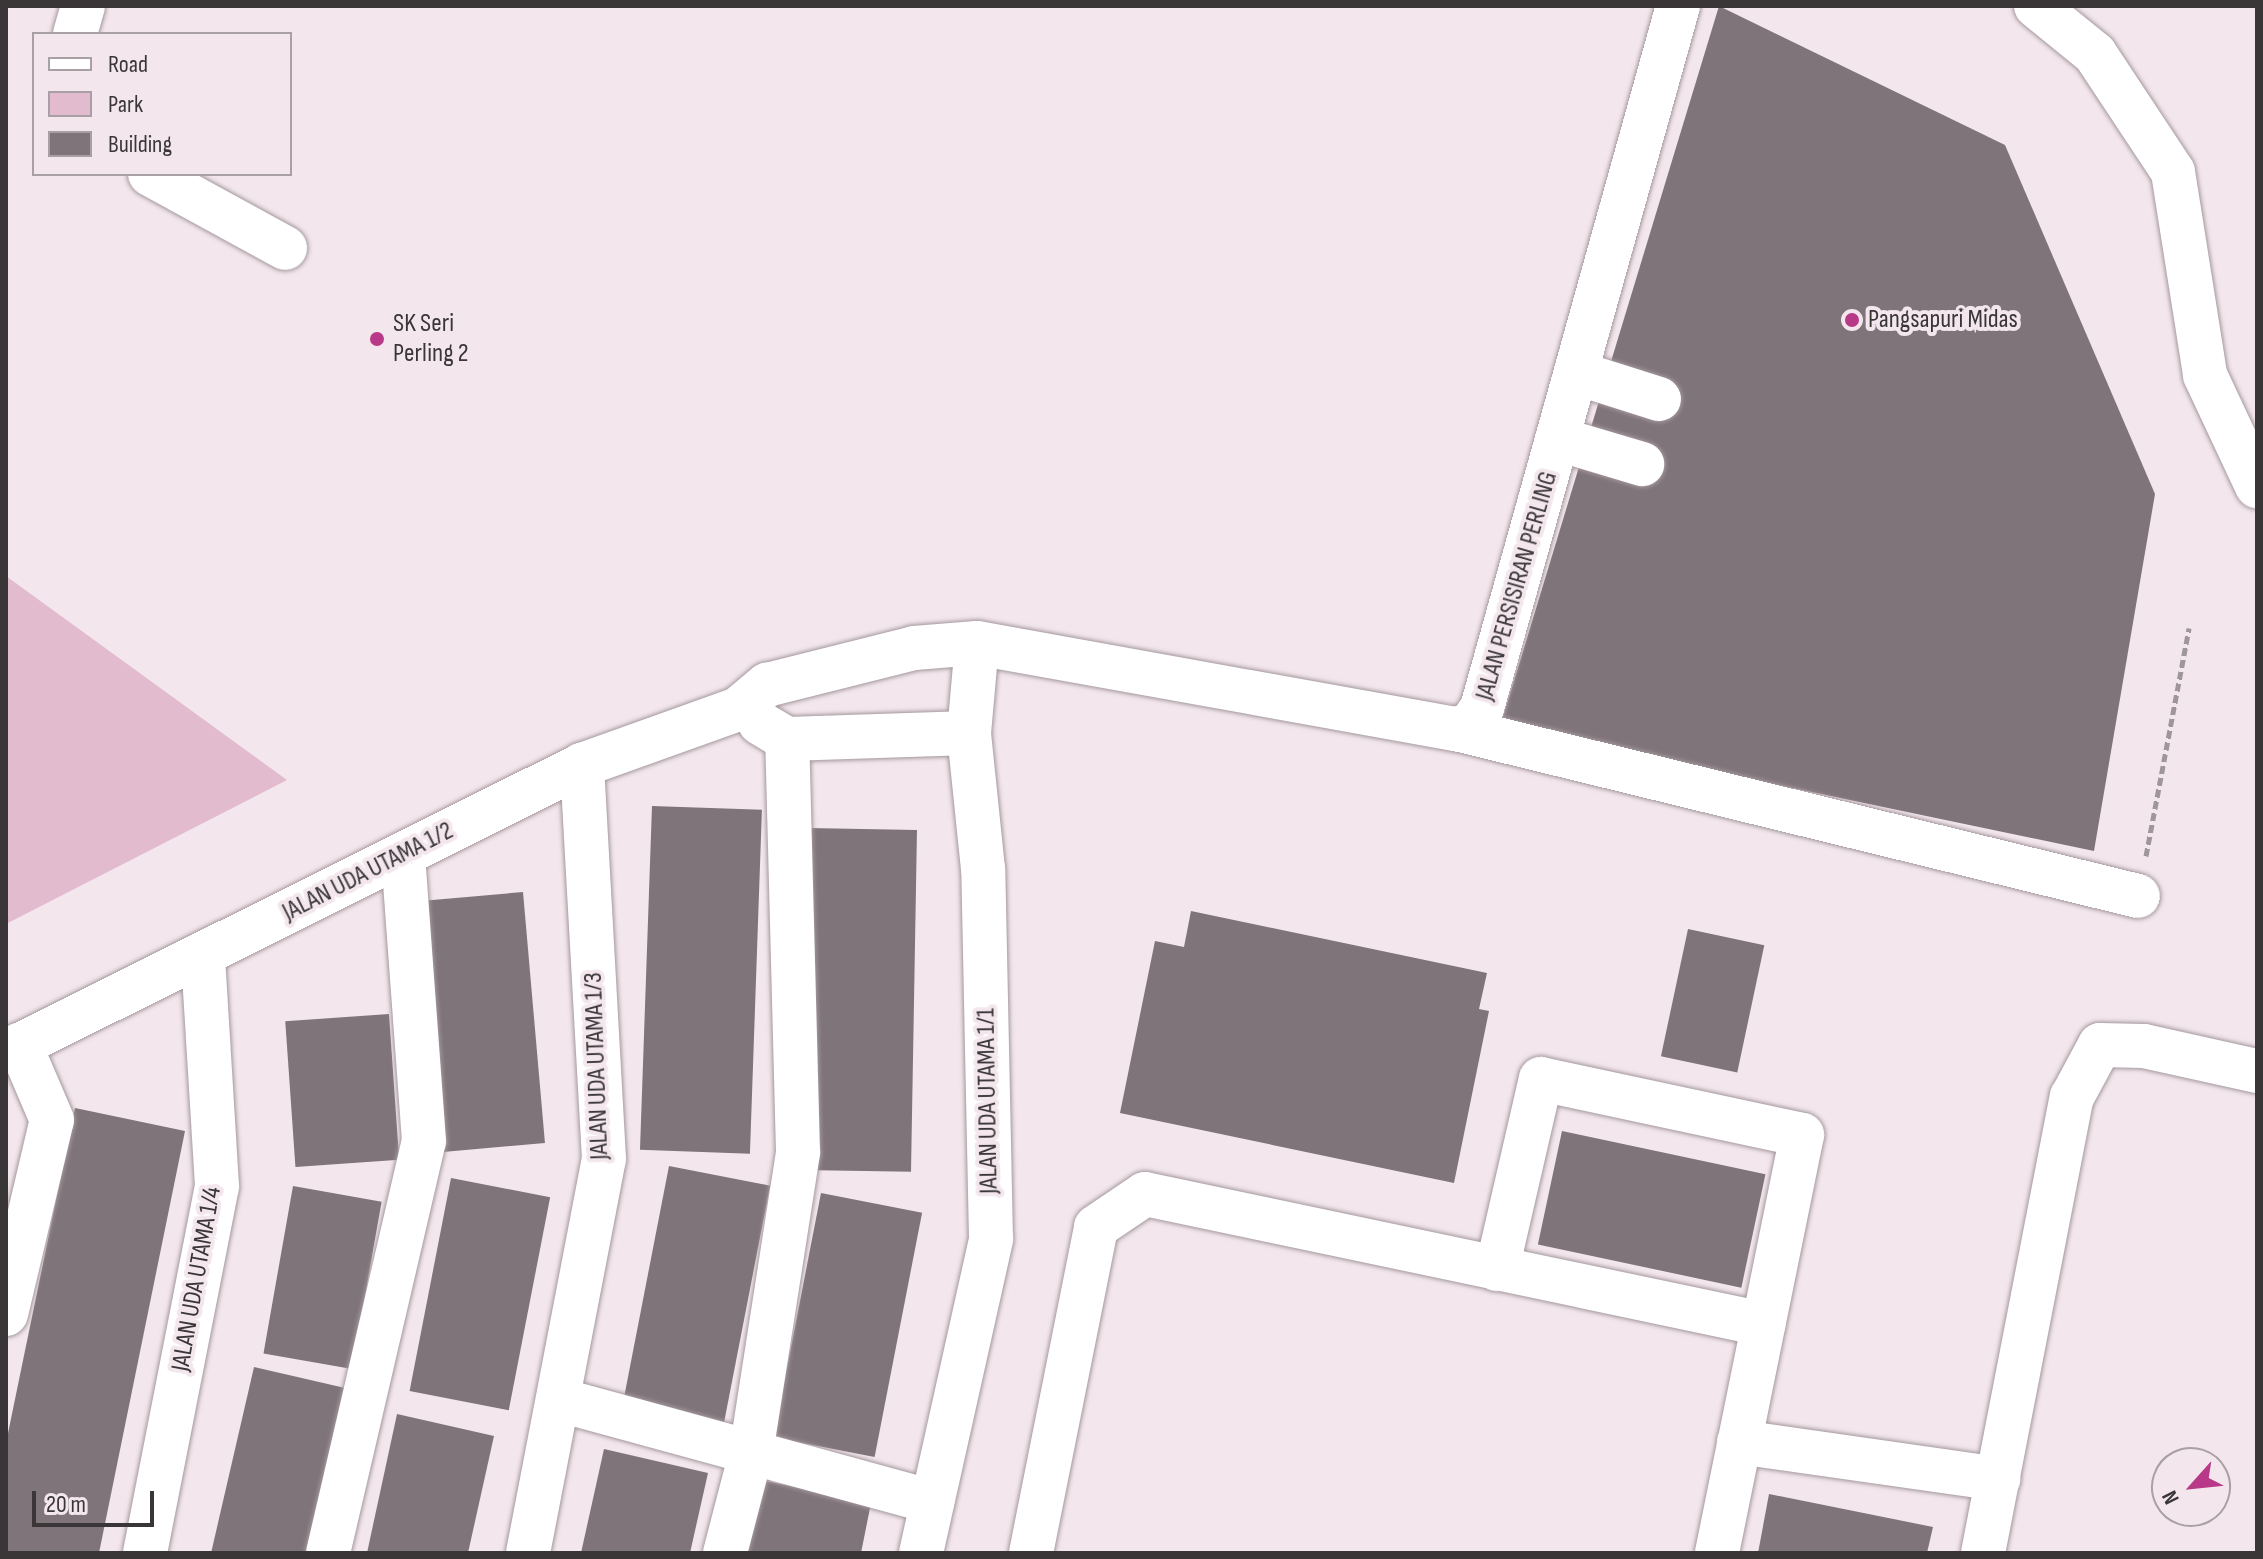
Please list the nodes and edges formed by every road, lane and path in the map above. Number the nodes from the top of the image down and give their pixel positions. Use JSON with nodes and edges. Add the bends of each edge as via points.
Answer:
{"nodes":[{"id":1,"x":83,"y":6,"type":"edge"},
{"id":2,"x":1678,"y":6,"type":"edge"},
{"id":3,"x":2036,"y":6,"type":"edge"},
{"id":4,"x":76,"y":32,"type":"edge"},
{"id":5,"x":154,"y":176,"type":"edge"},
{"id":6,"x":285,"y":248,"type":"dead end"},
{"id":7,"x":1577,"y":373,"type":"junction"},
{"id":8,"x":1659,"y":399,"type":"dead end"},
{"id":9,"x":1558,"y":439,"type":"junction"},
{"id":10,"x":1642,"y":464,"type":"dead end"},
{"id":11,"x":2257,"y":486,"type":"edge"},
{"id":12,"x":2189,"y":628,"type":"dead end"},
{"id":13,"x":977,"y":643,"type":"junction"},
{"id":14,"x":738,"y":709,"type":"junction"},
{"id":15,"x":1456,"y":729,"type":"junction"},
{"id":16,"x":969,"y":733,"type":"junction"},
{"id":17,"x":787,"y":739,"type":"junction"},
{"id":18,"x":582,"y":765,"type":"junction"},
{"id":19,"x":403,"y":855,"type":"junction"},
{"id":20,"x":2138,"y":896,"type":"joint"},
{"id":21,"x":203,"y":954,"type":"junction"},
{"id":22,"x":13,"y":1049,"type":"edge"},
{"id":23,"x":2257,"y":1071,"type":"edge"},
{"id":24,"x":1497,"y":1269,"type":"junction"},
{"id":25,"x":6,"y":1314,"type":"edge"},
{"id":26,"x":1763,"y":1324,"type":"junction"},
{"id":27,"x":560,"y":1400,"type":"junction"},
{"id":28,"x":1739,"y":1442,"type":"junction"},
{"id":29,"x":751,"y":1453,"type":"junction"},
{"id":30,"x":1998,"y":1479,"type":"junction"},
{"id":31,"x":932,"y":1502,"type":"junction"},
{"id":32,"x":145,"y":1553,"type":"edge"},
{"id":33,"x":328,"y":1553,"type":"edge"},
{"id":34,"x":528,"y":1553,"type":"edge"},
{"id":35,"x":725,"y":1553,"type":"edge"},
{"id":36,"x":921,"y":1553,"type":"edge"},
{"id":37,"x":1031,"y":1553,"type":"edge"},
{"id":38,"x":1717,"y":1553,"type":"edge"},
{"id":39,"x":1983,"y":1553,"type":"edge"}],
"edges":[{"from":1,"to":4,"type":"street"},
{"from":2,"to":7,"type":"street","name":"JALAN PERSISIRAN PERLING"},
{"from":3,"to":11,"type":"street","via":[[2095,54],[2173,172],[2205,375]]},
{"from":5,"to":6,"type":"street"},
{"from":7,"to":8,"type":"street"},
{"from":7,"to":9,"type":"street","name":"JALAN PERSISIRAN PERLING"},
{"from":9,"to":10,"type":"street"},
{"from":9,"to":15,"type":"street","name":"JALAN PERSISIRAN PERLING","via":[[1482,708]]},
{"from":12,"to":20,"type":"path"},
{"from":13,"to":14,"type":"street","name":"JALAN UDA UTAMA 1/2","via":[[914,648],[767,685]]},
{"from":13,"to":15,"type":"street","name":"JALAN PERSISIRAN PERLING"},
{"from":13,"to":16,"type":"street","name":"JALAN UDA UTAMA 1/1"},
{"from":14,"to":17,"type":"street"},
{"from":14,"to":18,"type":"street","name":"JALAN UDA UTAMA 1/2"},
{"from":15,"to":20,"type":"street"},
{"from":16,"to":17,"type":"street"},
{"from":16,"to":31,"type":"street","name":"JALAN UDA UTAMA 1/1","via":[[983,869],[991,1239]]},
{"from":17,"to":29,"type":"street","via":[[798,1152]]},
{"from":18,"to":19,"type":"street","name":"JALAN UDA UTAMA 1/2"},
{"from":18,"to":27,"type":"street","name":"JALAN UDA UTAMA 1/3","via":[[604,1159]]},
{"from":19,"to":21,"type":"street","name":"JALAN UDA UTAMA 1/2"},
{"from":19,"to":33,"type":"street","via":[[424,1141]]},
{"from":21,"to":22,"type":"street","name":"JALAN UDA UTAMA 1/2"},
{"from":21,"to":32,"type":"street","name":"JALAN UDA UTAMA 1/4","via":[[217,1186]]},
{"from":22,"to":25,"type":"street","via":[[52,1120]]},
{"from":23,"to":30,"type":"street","via":[[2144,1046],[2100,1045],[2072,1097]]},
{"from":24,"to":26,"type":"street"},
{"from":24,"to":26,"type":"street","via":[[1541,1079],[1802,1135]]},
{"from":24,"to":37,"type":"street","via":[[1145,1194],[1096,1227]]},
{"from":26,"to":28,"type":"street"},
{"from":27,"to":29,"type":"street"},
{"from":27,"to":34,"type":"street","name":"JALAN UDA UTAMA 1/3"},
{"from":28,"to":30,"type":"street"},
{"from":28,"to":38,"type":"street"},
{"from":29,"to":31,"type":"street"},
{"from":29,"to":35,"type":"street"},
{"from":30,"to":39,"type":"street"},
{"from":31,"to":36,"type":"street","name":"JALAN UDA UTAMA 1/1"}]}
